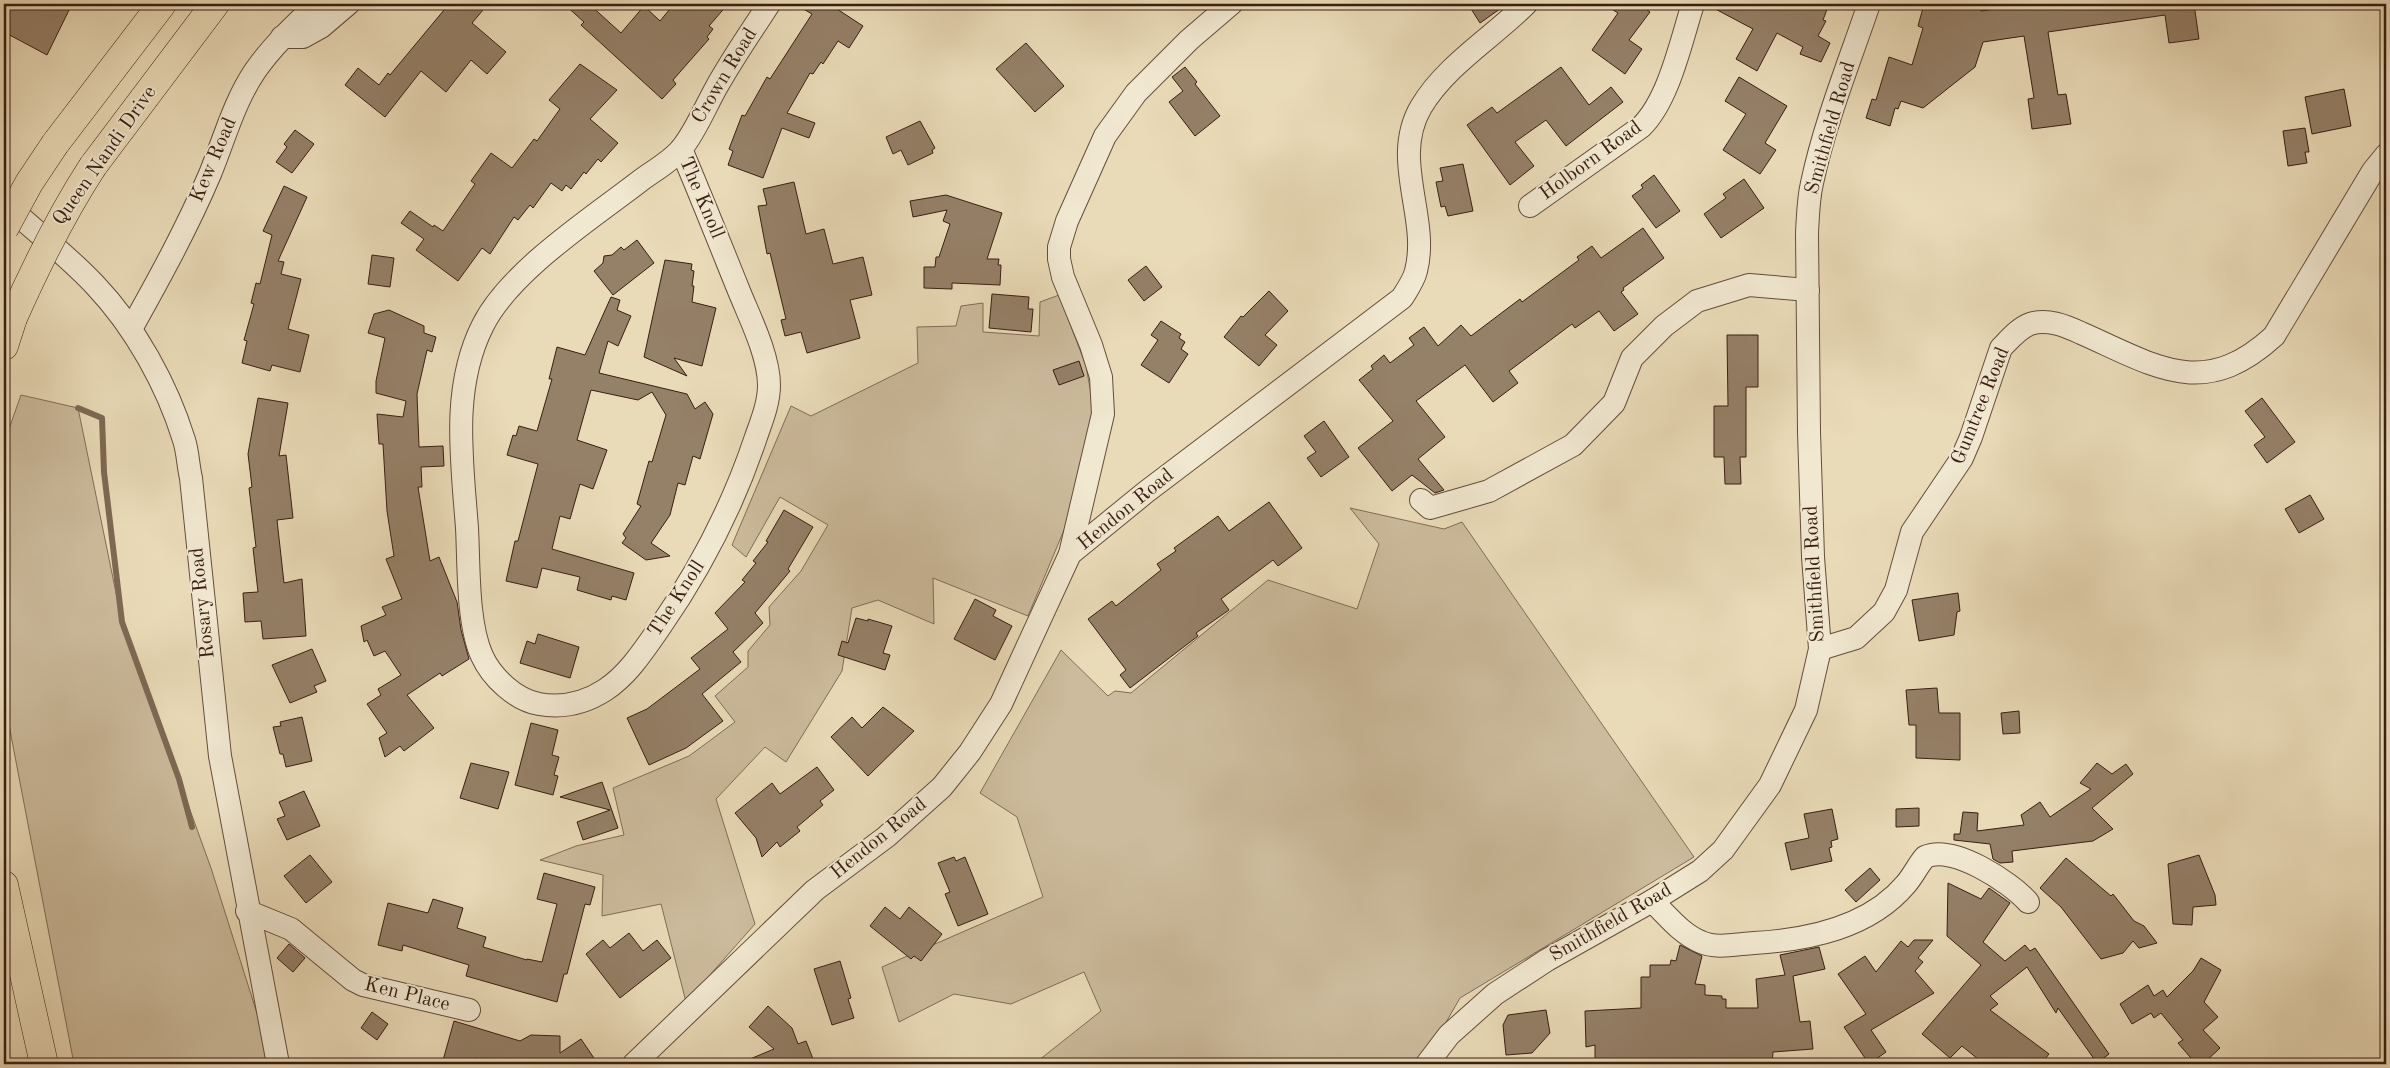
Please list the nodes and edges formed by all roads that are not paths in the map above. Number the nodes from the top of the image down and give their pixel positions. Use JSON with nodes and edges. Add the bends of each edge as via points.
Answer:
{"nodes":[{"id":1,"x":162,"y":4,"type":"edge"},
{"id":2,"x":215,"y":4,"type":"edge"},
{"id":3,"x":317,"y":4,"type":"edge"},
{"id":4,"x":348,"y":4,"type":"edge"},
{"id":5,"x":768,"y":4,"type":"edge"},
{"id":6,"x":1231,"y":4,"type":"edge"},
{"id":7,"x":1526,"y":4,"type":"edge"},
{"id":8,"x":1693,"y":4,"type":"edge"},
{"id":9,"x":1869,"y":4,"type":"edge"},
{"id":10,"x":282,"y":37,"type":"junction"},
{"id":11,"x":682,"y":149,"type":"junction"},
{"id":12,"x":2386,"y":155,"type":"edge"},
{"id":13,"x":4,"y":203,"type":"edge"},
{"id":14,"x":1530,"y":206,"type":"dead end"},
{"id":15,"x":4,"y":229,"type":"edge"},
{"id":16,"x":1808,"y":290,"type":"junction"},
{"id":17,"x":131,"y":330,"type":"junction"},
{"id":18,"x":4,"y":346,"type":"edge"},
{"id":19,"x":1422,"y":500,"type":"dead end"},
{"id":20,"x":1070,"y":554,"type":"junction"},
{"id":21,"x":1820,"y":649,"type":"junction"},
{"id":22,"x":4,"y":886,"type":"edge"},
{"id":23,"x":1652,"y":901,"type":"junction"},
{"id":24,"x":2028,"y":902,"type":"dead end"},
{"id":25,"x":247,"y":911,"type":"junction"},
{"id":26,"x":469,"y":1010,"type":"dead end"},
{"id":27,"x":44,"y":1064,"type":"edge"},
{"id":28,"x":278,"y":1064,"type":"edge"},
{"id":29,"x":634,"y":1064,"type":"edge"},
{"id":30,"x":1427,"y":1064,"type":"edge"}],
"edges":[{"from":1,"to":15,"type":"main road","bridge":true,"via":[[55,144]]},
{"from":2,"to":18,"type":"main road","name":"Queen Nandi Drive","bridge":true,"via":[[93,166],[66,208],[42,252]]},
{"from":3,"to":10,"type":"street","name":"Kew Road"},
{"from":4,"to":10,"type":"street","via":[[303,37]]},
{"from":5,"to":11,"type":"street","name":"Crown Road"},
{"from":6,"to":20,"type":"street","via":[[1189,40],[1136,94],[1105,136],[1066,221],[1059,260],[1101,377],[1103,414]]},
{"from":7,"to":20,"type":"street","name":"Hendon Road","via":[[1437,84],[1420,108],[1407,153],[1418,253],[1416,272],[1402,298],[1146,492]]},
{"from":8,"to":14,"type":"street","name":"Holborn Road","via":[[1660,103],[1650,118]]},
{"from":9,"to":16,"type":"street","name":"Smithfield Road","via":[[1828,125],[1812,184],[1807,233]]},
{"from":10,"to":17,"type":"street","name":"Kew Road","via":[[255,71],[240,98],[210,174],[171,258]]},
{"from":11,"to":11,"type":"street","name":"The Knoll","via":[[752,322],[766,365],[768,399],[740,485],[720,529],[685,591],[642,652],[621,677],[595,696],[556,706],[529,702],[504,686],[489,668],[473,624],[461,435],[462,392],[472,351],[483,324],[519,278],[563,239]]},
{"from":12,"to":21,"type":"street","name":"Gumtree Road","via":[[2373,170],[2274,336],[2236,364],[2205,373],[2179,372],[2048,321],[2030,324],[2011,337],[2001,348],[1962,458],[1912,532],[1896,590],[1884,612],[1856,638]]},
{"from":13,"to":17,"type":"street","name":"Rosary Road","via":[[95,285]]},
{"from":16,"to":19,"type":"street","via":[[1748,285],[1697,301],[1664,326],[1632,358],[1614,403],[1573,445],[1489,491],[1430,508]]},
{"from":16,"to":21,"type":"street","name":"Smithfield Road","via":[[1813,557]]},
{"from":17,"to":25,"type":"street","name":"Rosary Road","via":[[151,364],[184,442],[220,756]]},
{"from":20,"to":29,"type":"street","name":"Hendon Road","via":[[1002,704],[942,787],[886,837],[815,890]]},
{"from":21,"to":23,"type":"street","name":"Smithfield Road","via":[[1806,710],[1770,785],[1723,850],[1700,871]]},
{"from":22,"to":27,"type":"main road"},
{"from":23,"to":24,"type":"street","via":[[1684,932],[1713,945],[1769,942],[1821,934],[1859,919],[1886,902],[1906,884],[1925,857],[1940,853],[1974,864],[2001,878]]},
{"from":23,"to":30,"type":"street","name":"Smithfield Road","via":[[1547,960],[1495,994],[1449,1035]]},
{"from":25,"to":26,"type":"street","name":"Ken Place","via":[[291,929],[352,980],[363,985]]},
{"from":25,"to":28,"type":"street","name":"Rosary Road"}]}
